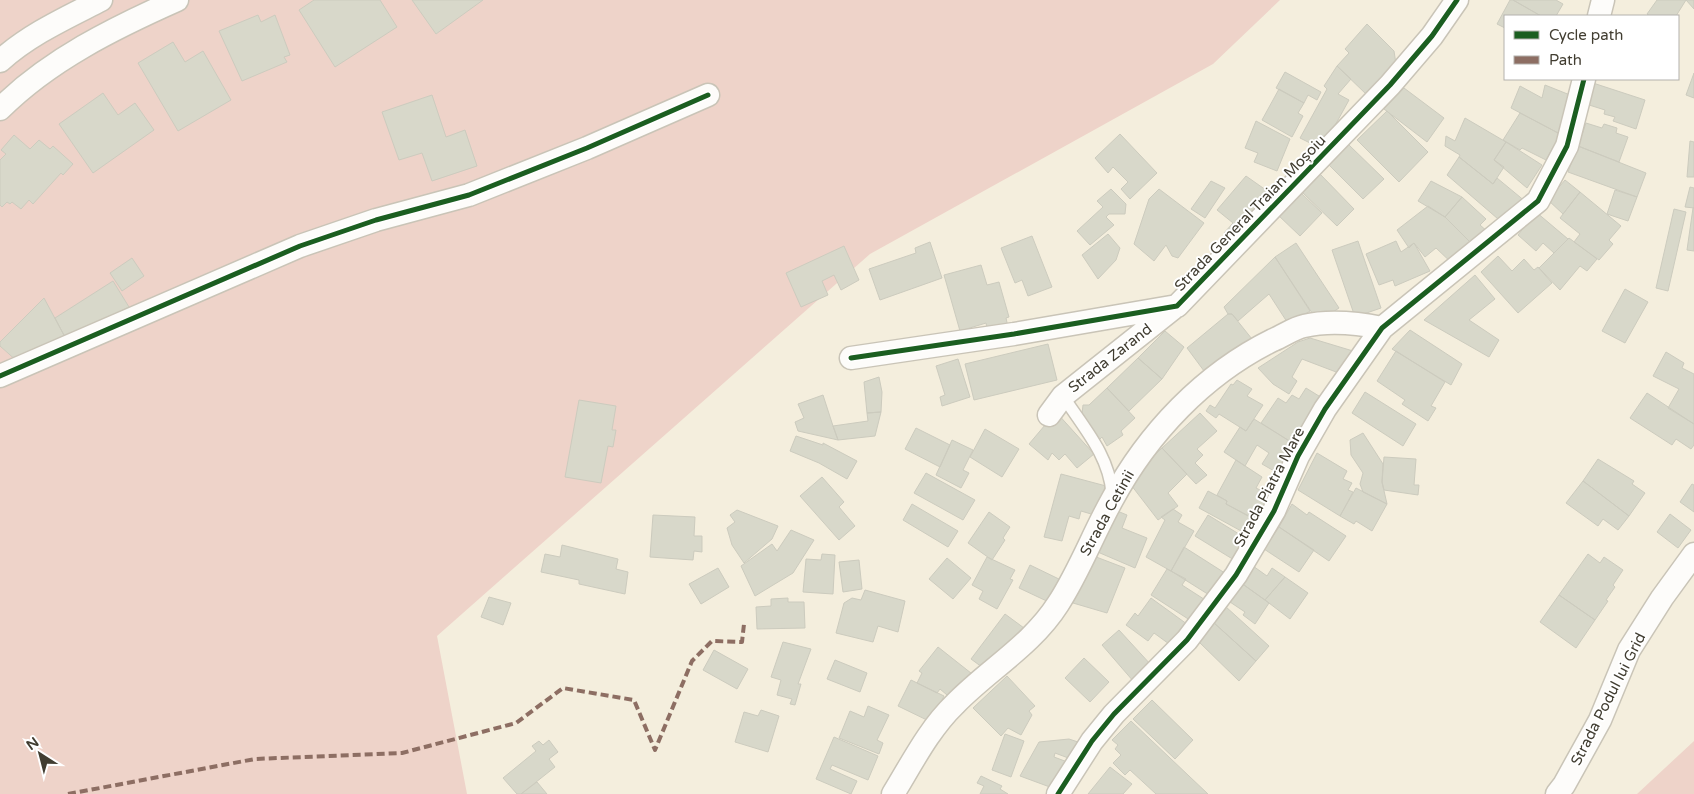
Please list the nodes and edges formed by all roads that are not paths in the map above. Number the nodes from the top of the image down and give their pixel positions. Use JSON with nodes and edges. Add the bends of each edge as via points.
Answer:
{"nodes":[{"id":1,"x":101,"y":0,"type":"edge"},
{"id":2,"x":177,"y":0,"type":"edge"},
{"id":3,"x":1457,"y":0,"type":"edge"},
{"id":4,"x":1603,"y":0,"type":"edge"},
{"id":5,"x":1599,"y":15,"type":"edge"},
{"id":6,"x":0,"y":61,"type":"edge"},
{"id":7,"x":1584,"y":80,"type":"edge"},
{"id":8,"x":708,"y":94,"type":"dead end"},
{"id":9,"x":0,"y":109,"type":"edge"},
{"id":10,"x":1177,"y":306,"type":"junction"},
{"id":11,"x":1382,"y":328,"type":"junction"},
{"id":12,"x":851,"y":358,"type":"dead end"},
{"id":13,"x":0,"y":376,"type":"edge"},
{"id":14,"x":1063,"y":396,"type":"junction"},
{"id":15,"x":1049,"y":415,"type":"dead end"},
{"id":16,"x":1112,"y":499,"type":"junction"},
{"id":17,"x":1694,"y":554,"type":"edge"},
{"id":18,"x":893,"y":794,"type":"edge"},
{"id":19,"x":1058,"y":794,"type":"edge"},
{"id":20,"x":1557,"y":794,"type":"edge"}],
"edges":[{"from":1,"to":6,"type":"street","via":[[40,32]]},
{"from":2,"to":9,"type":"street","via":[[109,32],[64,59]]},
{"from":3,"to":10,"type":"street","name":"Strada General Traian Moșoiu","via":[[1432,36],[1390,85]]},
{"from":4,"to":5,"type":"street"},
{"from":7,"to":11,"type":"street","name":"Strada Piatra Mare","via":[[1567,146],[1538,201]]},
{"from":8,"to":13,"type":"street","via":[[587,148],[469,195],[376,220],[300,246]]},
{"from":10,"to":12,"type":"street","name":"Strada General Traian Moșoiu"},
{"from":10,"to":14,"type":"street","name":"Strada Zarand"},
{"from":11,"to":16,"type":"street","name":"Strada Cetinii","via":[[1352,322],[1303,326],[1254,350],[1210,380],[1166,422]]},
{"from":11,"to":19,"type":"street","name":"Strada Piatra Mare","via":[[1321,417],[1298,456],[1274,511],[1236,575],[1187,640],[1092,741]]},
{"from":14,"to":15,"type":"street","name":"Strada Zarand"},
{"from":14,"to":16,"type":"lane","via":[[1106,464]]},
{"from":16,"to":18,"type":"street","name":"Strada Cetinii","via":[[1058,605],[1005,662],[955,703],[937,723]]},
{"from":17,"to":20,"type":"street","name":"Strada Podul lui Grid","via":[[1629,650],[1600,720]]}]}
